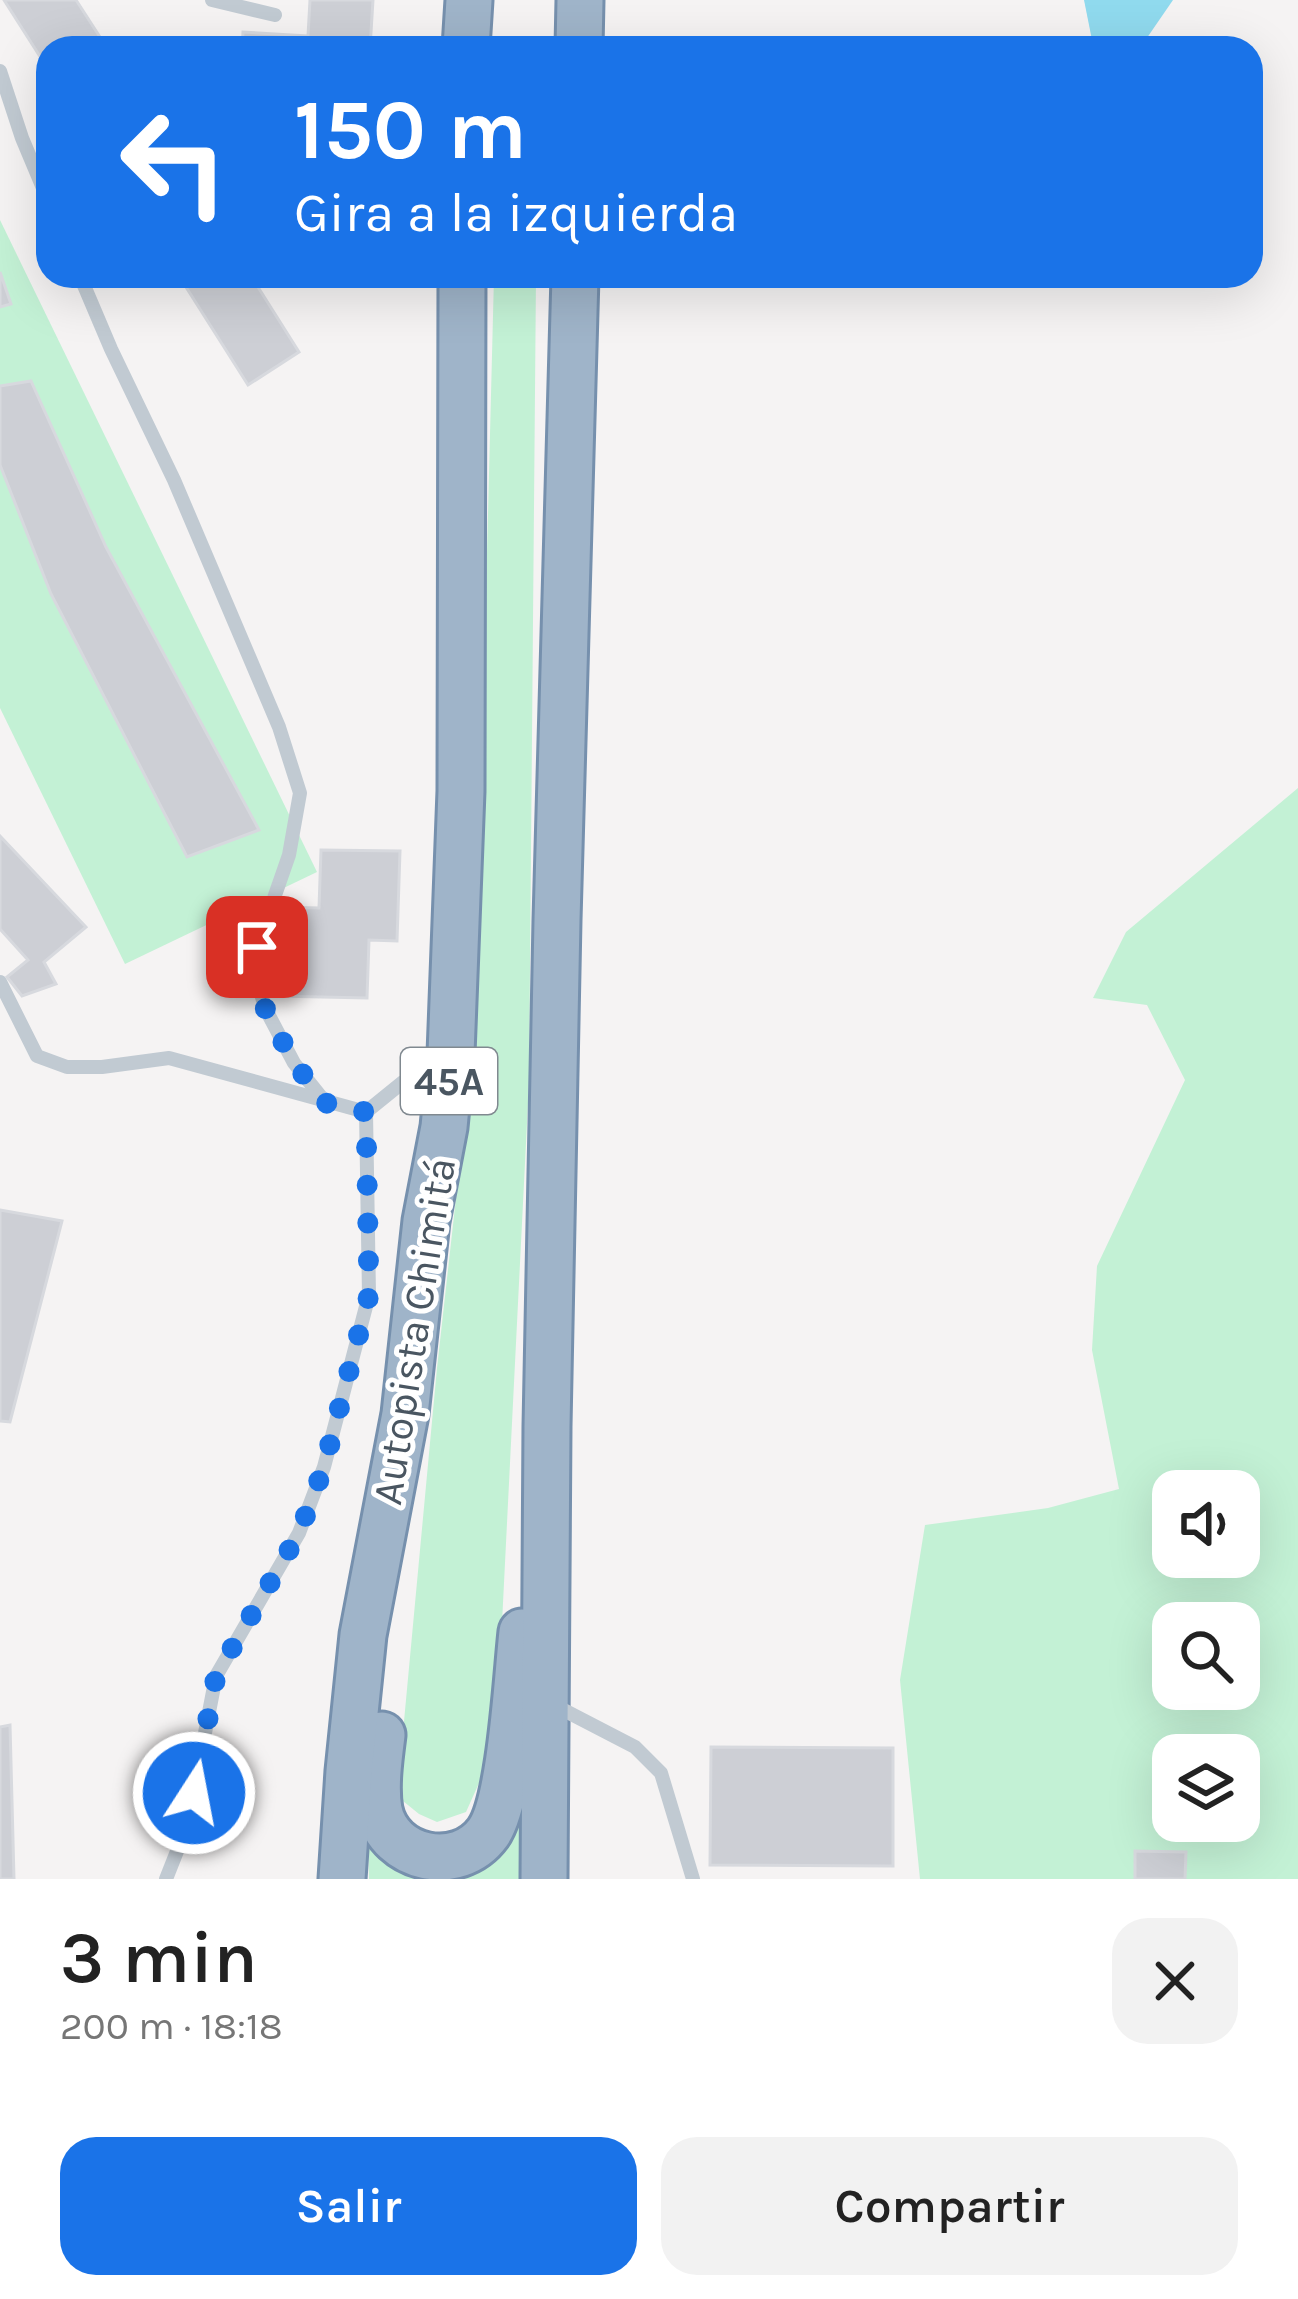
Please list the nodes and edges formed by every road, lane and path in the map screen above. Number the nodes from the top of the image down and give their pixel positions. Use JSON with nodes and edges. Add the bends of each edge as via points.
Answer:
{"nodes":[{"id":1,"x":212,"y":0,"type":"edge"},
{"id":2,"x":469,"y":0,"type":"edge"},
{"id":3,"x":580,"y":0,"type":"edge"},
{"id":4,"x":274,"y":15,"type":"dead end"},
{"id":5,"x":467,"y":36,"type":"edge"},
{"id":6,"x":579,"y":36,"type":"edge"},
{"id":7,"x":0,"y":71,"type":"edge"},
{"id":8,"x":36,"y":171,"type":"edge"},
{"id":9,"x":85,"y":288,"type":"edge"},
{"id":10,"x":462,"y":288,"type":"edge"},
{"id":11,"x":574,"y":288,"type":"edge"},
{"id":12,"x":0,"y":982,"type":"edge"},
{"id":13,"x":451,"y":1054,"type":"junction"},
{"id":14,"x":326,"y":1103,"type":"junction"},
{"id":15,"x":366,"y":1112,"type":"junction"},
{"id":16,"x":405,"y":1414,"type":"junction"},
{"id":17,"x":547,"y":1426,"type":"junction"},
{"id":18,"x":547,"y":1701,"type":"junction"},
{"id":19,"x":166,"y":1879,"type":"edge"},
{"id":20,"x":342,"y":1879,"type":"edge"},
{"id":21,"x":544,"y":1879,"type":"edge"},
{"id":22,"x":693,"y":1879,"type":"edge"}],
"edges":[{"from":1,"to":4,"type":"lane"},
{"from":2,"to":5,"type":"highway"},
{"from":3,"to":6,"type":"highway"},
{"from":7,"to":8,"type":"lane"},
{"from":9,"to":14,"type":"lane","via":[[174,479],[300,793],[289,855],[257,947],[256,979],[294,1063]]},
{"from":10,"to":13,"type":"highway","name":"Autopista Chimitá","number":"45A"},
{"from":11,"to":17,"type":"highway","number":"45A"},
{"from":12,"to":14,"type":"lane","via":[[37,1056],[67,1067],[169,1058]]},
{"from":13,"to":15,"type":"lane"},
{"from":13,"to":16,"type":"highway","name":"Autopista Chimitá","number":"45A"},
{"from":14,"to":15,"type":"lane"},
{"from":15,"to":19,"type":"lane","via":[[369,1295],[299,1533],[216,1676],[187,1826]]},
{"from":16,"to":17,"type":"highway","via":[[379,1809],[398,1843],[435,1858],[473,1848],[496,1816]]},
{"from":16,"to":20,"type":"highway","name":"Autopista Chimitá","number":"45A","via":[[363,1634]]},
{"from":17,"to":18,"type":"highway","number":"45A"},
{"from":18,"to":21,"type":"highway","number":"45A"},
{"from":18,"to":22,"type":"lane","via":[[635,1747],[661,1773]]}]}
